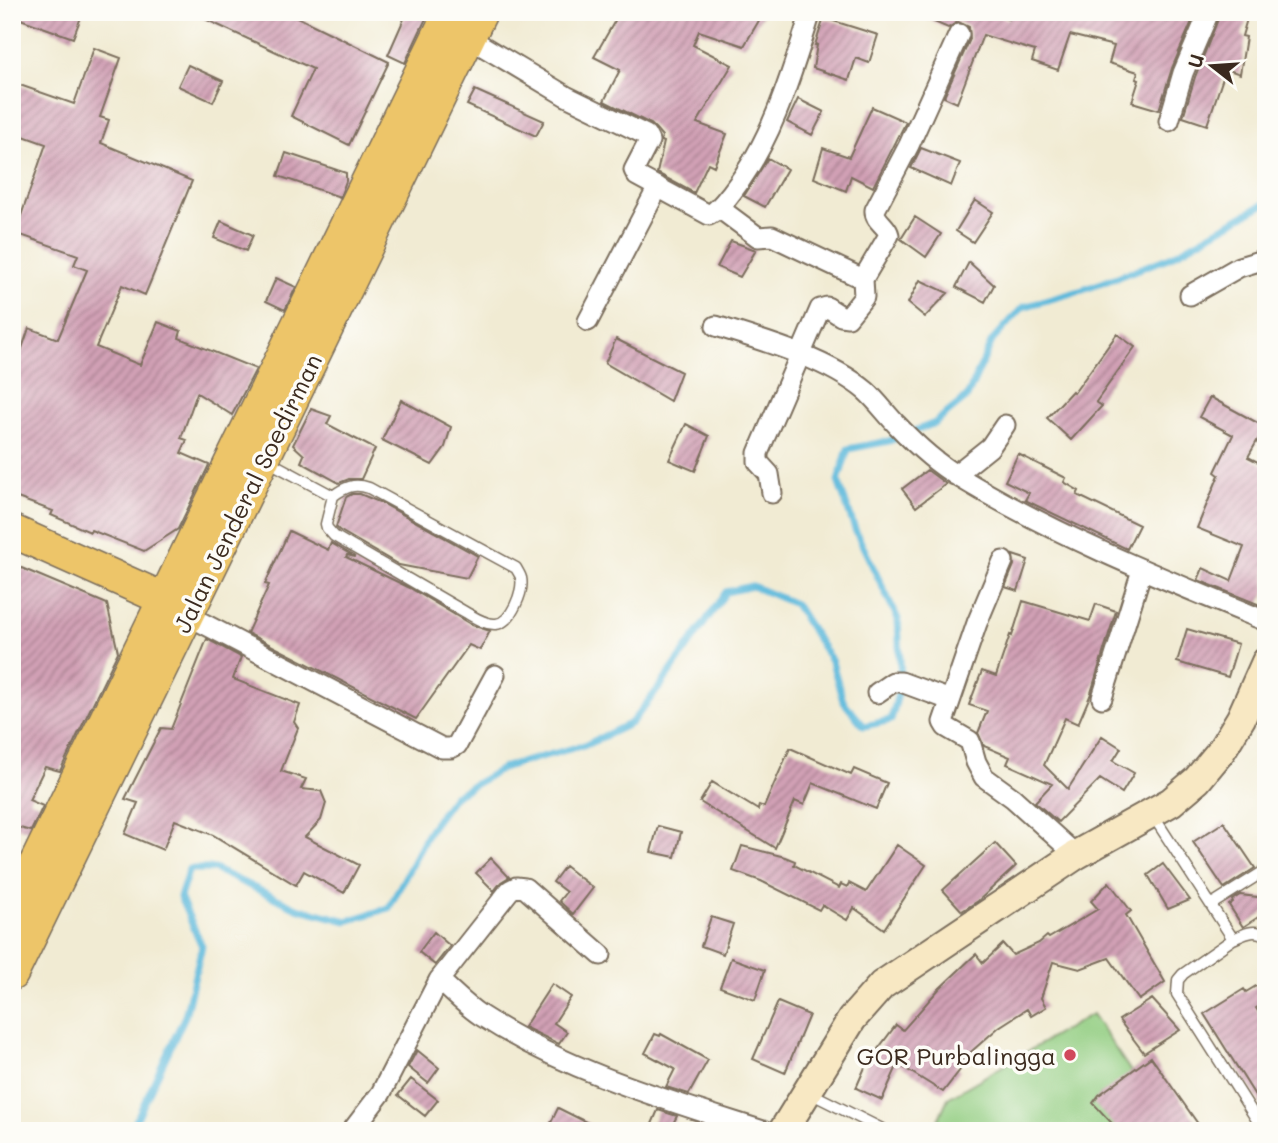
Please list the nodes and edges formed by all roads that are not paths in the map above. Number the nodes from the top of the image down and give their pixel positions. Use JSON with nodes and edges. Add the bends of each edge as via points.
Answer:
{"nodes":[{"id":1,"x":450,"y":12,"type":"edge"},
{"id":2,"x":811,"y":12,"type":"edge"},
{"id":3,"x":1209,"y":12,"type":"edge"},
{"id":4,"x":475,"y":25,"type":"edge"},
{"id":5,"x":959,"y":34,"type":"dead end"},
{"id":6,"x":1169,"y":121,"type":"dead end"},
{"id":7,"x":658,"y":187,"type":"junction"},
{"id":8,"x":719,"y":208,"type":"junction"},
{"id":9,"x":1266,"y":259,"type":"edge"},
{"id":10,"x":863,"y":279,"type":"junction"},
{"id":11,"x":1190,"y":295,"type":"dead end"},
{"id":12,"x":588,"y":321,"type":"dead end"},
{"id":13,"x":716,"y":326,"type":"dead end"},
{"id":14,"x":801,"y":356,"type":"junction"},
{"id":15,"x":1005,"y":425,"type":"dead end"},
{"id":16,"x":264,"y":458,"type":"junction"},
{"id":17,"x":956,"y":475,"type":"junction"},
{"id":18,"x":772,"y":493,"type":"dead end"},
{"id":19,"x":333,"y":496,"type":"junction"},
{"id":20,"x":12,"y":531,"type":"edge"},
{"id":21,"x":1003,"y":561,"type":"dead end"},
{"id":22,"x":1142,"y":570,"type":"junction"},
{"id":23,"x":176,"y":607,"type":"junction"},
{"id":24,"x":1266,"y":621,"type":"edge"},
{"id":25,"x":1266,"y":662,"type":"edge"},
{"id":26,"x":495,"y":675,"type":"dead end"},
{"id":27,"x":877,"y":693,"type":"dead end"},
{"id":28,"x":1102,"y":698,"type":"dead end"},
{"id":29,"x":950,"y":699,"type":"junction"},
{"id":30,"x":1152,"y":814,"type":"junction"},
{"id":31,"x":1076,"y":856,"type":"junction"},
{"id":32,"x":1266,"y":870,"type":"edge"},
{"id":33,"x":1212,"y":904,"type":"junction"},
{"id":34,"x":12,"y":912,"type":"edge"},
{"id":35,"x":1266,"y":936,"type":"edge"},
{"id":36,"x":1233,"y":939,"type":"junction"},
{"id":37,"x":601,"y":954,"type":"dead end"},
{"id":38,"x":12,"y":974,"type":"edge"},
{"id":39,"x":439,"y":980,"type":"junction"},
{"id":40,"x":806,"y":1091,"type":"junction"},
{"id":41,"x":352,"y":1131,"type":"edge"},
{"id":42,"x":763,"y":1131,"type":"edge"},
{"id":43,"x":783,"y":1131,"type":"edge"},
{"id":44,"x":886,"y":1131,"type":"edge"},
{"id":45,"x":1264,"y":1131,"type":"edge"}],
"edges":[{"from":1,"to":23,"type":"main road","name":"Jalan Jenderal Soedirman"},
{"from":2,"to":8,"type":"street","via":[[769,130],[748,170]]},
{"from":3,"to":6,"type":"street"},
{"from":4,"to":7,"type":"street","via":[[566,96],[646,135],[649,141],[634,170]]},
{"from":4,"to":16,"type":"main road","name":"Jalan Jenderal Soedirman"},
{"from":5,"to":10,"type":"street","via":[[875,210],[889,235]]},
{"from":7,"to":8,"type":"street","via":[[705,215]]},
{"from":7,"to":12,"type":"street"},
{"from":8,"to":10,"type":"street","via":[[758,237],[772,236]]},
{"from":9,"to":11,"type":"street","via":[[1239,267]]},
{"from":10,"to":14,"type":"street","via":[[865,295],[852,314],[845,317],[827,307],[820,309]]},
{"from":13,"to":14,"type":"street"},
{"from":14,"to":17,"type":"street","via":[[844,375]]},
{"from":14,"to":18,"type":"street","via":[[757,458],[769,474]]},
{"from":15,"to":17,"type":"street","via":[[990,447]]},
{"from":16,"to":19,"type":"lane"},
{"from":16,"to":23,"type":"main road","name":"Jalan Jenderal Soedirman"},
{"from":17,"to":22,"type":"street"},
{"from":19,"to":19,"type":"lane","via":[[351,486],[369,488],[516,568],[521,577],[520,597],[506,620],[487,623],[330,533],[326,524]]},
{"from":20,"to":23,"type":"main road"},
{"from":21,"to":29,"type":"street"},
{"from":22,"to":24,"type":"street"},
{"from":22,"to":28,"type":"street"},
{"from":23,"to":26,"type":"street","via":[[442,748],[457,745]]},
{"from":23,"to":34,"type":"main road","name":"Jalan Jenderal Soedirman"},
{"from":23,"to":38,"type":"main road","name":"Jalan Jenderal Soedirman"},
{"from":25,"to":30,"type":"street","via":[[1221,751],[1198,780]]},
{"from":27,"to":29,"type":"street","via":[[892,682],[901,682]]},
{"from":29,"to":31,"type":"street","via":[[943,722],[970,741],[984,777]]},
{"from":30,"to":31,"type":"street"},
{"from":30,"to":33,"type":"lane"},
{"from":31,"to":40,"type":"street","via":[[882,985],[852,1019]]},
{"from":32,"to":33,"type":"lane"},
{"from":33,"to":36,"type":"lane"},
{"from":35,"to":36,"type":"lane","via":[[1250,932]]},
{"from":36,"to":45,"type":"lane","via":[[1183,974],[1177,994]]},
{"from":37,"to":39,"type":"street","via":[[525,888],[516,887]]},
{"from":39,"to":41,"type":"street","via":[[381,1093]]},
{"from":39,"to":42,"type":"street","via":[[478,1014],[577,1067]]},
{"from":40,"to":43,"type":"street"},
{"from":40,"to":44,"type":"lane"}]}
